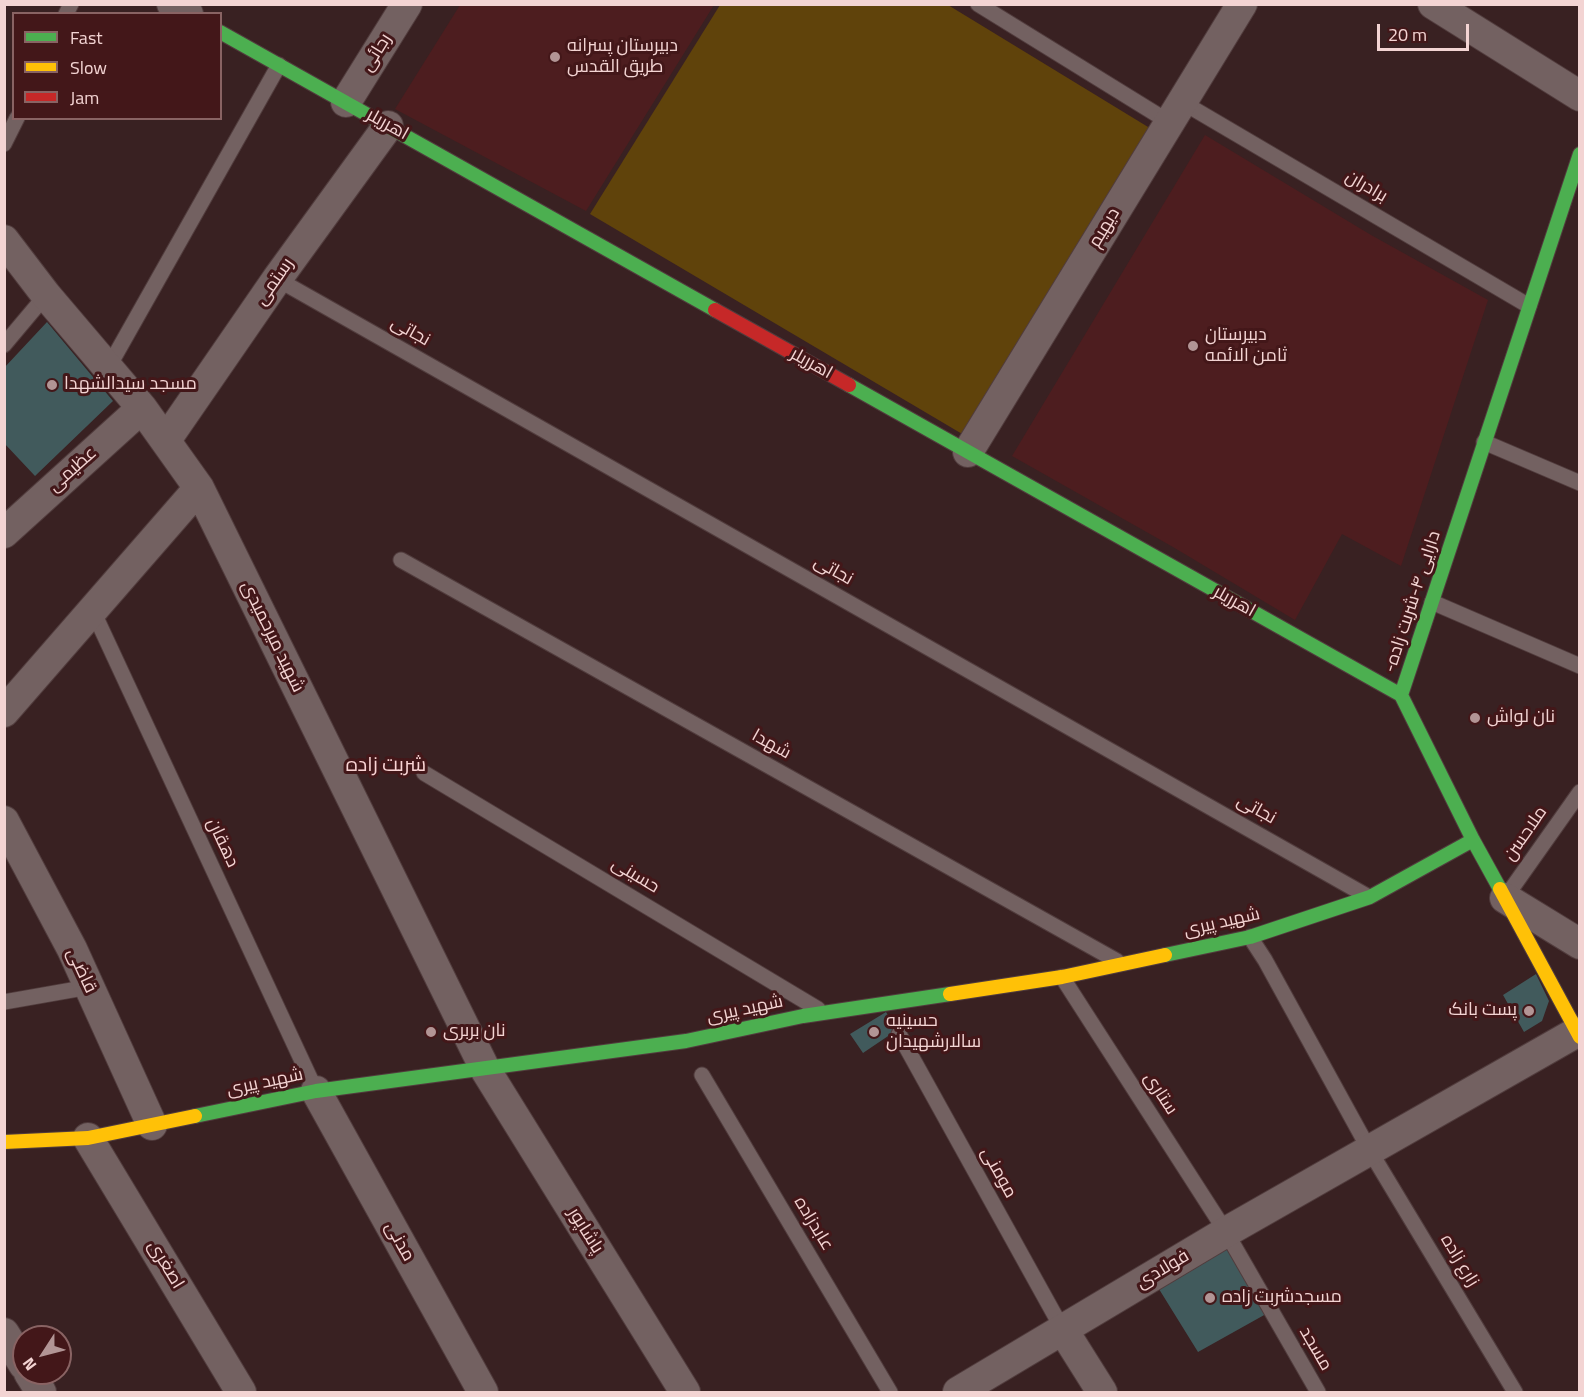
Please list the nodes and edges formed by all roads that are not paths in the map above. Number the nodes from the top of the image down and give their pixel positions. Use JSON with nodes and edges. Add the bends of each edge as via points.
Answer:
{"nodes":[{"id":1,"x":172,"y":4,"type":"edge"},
{"id":2,"x":407,"y":4,"type":"edge"},
{"id":3,"x":978,"y":4,"type":"edge"},
{"id":4,"x":1242,"y":4,"type":"edge"},
{"id":5,"x":1433,"y":4,"type":"edge"},
{"id":6,"x":185,"y":12,"type":"edge"},
{"id":7,"x":222,"y":33,"type":"edge"},
{"id":8,"x":279,"y":65,"type":"junction"},
{"id":9,"x":1580,"y":96,"type":"edge"},
{"id":10,"x":346,"y":102,"type":"junction"},
{"id":11,"x":1176,"y":112,"type":"junction"},
{"id":12,"x":15,"y":120,"type":"edge"},
{"id":13,"x":388,"y":126,"type":"junction"},
{"id":14,"x":4,"y":144,"type":"edge"},
{"id":15,"x":1580,"y":154,"type":"edge"},
{"id":16,"x":4,"y":240,"type":"edge"},
{"id":17,"x":277,"y":279,"type":"junction"},
{"id":18,"x":46,"y":295,"type":"junction"},
{"id":19,"x":1529,"y":306,"type":"junction"},
{"id":20,"x":4,"y":345,"type":"edge"},
{"id":21,"x":108,"y":368,"type":"junction"},
{"id":22,"x":142,"y":408,"type":"junction"},
{"id":23,"x":166,"y":440,"type":"junction"},
{"id":24,"x":1484,"y":442,"type":"junction"},
{"id":25,"x":968,"y":452,"type":"junction"},
{"id":26,"x":1580,"y":483,"type":"edge"},
{"id":27,"x":199,"y":488,"type":"junction"},
{"id":28,"x":4,"y":532,"type":"edge"},
{"id":29,"x":401,"y":560,"type":"dead end"},
{"id":30,"x":1431,"y":602,"type":"junction"},
{"id":31,"x":93,"y":611,"type":"junction"},
{"id":32,"x":1580,"y":666,"type":"edge"},
{"id":33,"x":1401,"y":695,"type":"junction"},
{"id":34,"x":4,"y":712,"type":"edge"},
{"id":35,"x":424,"y":773,"type":"dead end"},
{"id":36,"x":1580,"y":792,"type":"edge"},
{"id":37,"x":4,"y":821,"type":"edge"},
{"id":38,"x":1473,"y":840,"type":"junction"},
{"id":39,"x":1370,"y":897,"type":"junction"},
{"id":40,"x":1504,"y":898,"type":"junction"},
{"id":41,"x":1250,"y":937,"type":"junction"},
{"id":42,"x":1580,"y":944,"type":"edge"},
{"id":43,"x":1122,"y":964,"type":"junction"},
{"id":44,"x":1062,"y":977,"type":"junction"},
{"id":45,"x":89,"y":987,"type":"junction"},
{"id":46,"x":4,"y":1002,"type":"edge"},
{"id":47,"x":826,"y":1013,"type":"junction"},
{"id":48,"x":899,"y":1034,"type":"dead end"},
{"id":49,"x":1578,"y":1035,"type":"edge"},
{"id":50,"x":485,"y":1069,"type":"junction"},
{"id":51,"x":702,"y":1075,"type":"dead end"},
{"id":52,"x":316,"y":1091,"type":"junction"},
{"id":53,"x":152,"y":1125,"type":"junction"},
{"id":54,"x":88,"y":1138,"type":"junction"},
{"id":55,"x":4,"y":1142,"type":"edge"},
{"id":56,"x":1370,"y":1150,"type":"junction"},
{"id":57,"x":1226,"y":1232,"type":"junction"},
{"id":58,"x":1064,"y":1330,"type":"junction"},
{"id":59,"x":4,"y":1333,"type":"edge"},
{"id":60,"x":12,"y":1346,"type":"edge"},
{"id":61,"x":241,"y":1392,"type":"edge"},
{"id":62,"x":483,"y":1392,"type":"edge"},
{"id":63,"x":685,"y":1392,"type":"edge"},
{"id":64,"x":890,"y":1392,"type":"edge"},
{"id":65,"x":958,"y":1392,"type":"edge"},
{"id":66,"x":1102,"y":1392,"type":"edge"},
{"id":67,"x":1317,"y":1392,"type":"edge"},
{"id":68,"x":1515,"y":1392,"type":"edge"}],
"edges":[{"from":1,"to":6,"type":"street"},
{"from":2,"to":10,"type":"street","name":"رجائی"},
{"from":3,"to":11,"type":"lane","name":"برادران"},
{"from":4,"to":11,"type":"street","name":"دیهیم"},
{"from":5,"to":9,"type":"street"},
{"from":7,"to":8,"type":"street","name":"اهرریلر"},
{"from":8,"to":10,"type":"street","name":"اهرریلر"},
{"from":8,"to":21,"type":"lane"},
{"from":10,"to":13,"type":"street","name":"اهرریلر"},
{"from":11,"to":19,"type":"lane","name":"برادران"},
{"from":11,"to":25,"type":"street","name":"دیهیم"},
{"from":12,"to":14,"type":"lane"},
{"from":13,"to":17,"type":"street","name":"رستمی"},
{"from":13,"to":25,"type":"street","name":"اهرریلر"},
{"from":15,"to":19,"type":"street","name":"-دارایی ۴-شربت زاده"},
{"from":16,"to":18,"type":"street","name":"شهید میرحمیدی"},
{"from":17,"to":23,"type":"street","name":"رستمی"},
{"from":17,"to":39,"type":"lane","name":"نجاتی"},
{"from":18,"to":20,"type":"lane"},
{"from":18,"to":21,"type":"street","name":"شهید میرحمیدی"},
{"from":19,"to":24,"type":"street","name":"-دارایی ۴-شربت زاده"},
{"from":21,"to":22,"type":"street","name":"شهید میرحمیدی"},
{"from":22,"to":23,"type":"street","name":"شهید میرحمیدی"},
{"from":22,"to":28,"type":"street","name":"عظیمی"},
{"from":23,"to":27,"type":"street","name":"شهید میرحمیدی"},
{"from":24,"to":26,"type":"lane"},
{"from":24,"to":30,"type":"street","name":"-دارایی ۴-شربت زاده"},
{"from":25,"to":33,"type":"street","name":"اهرریلر"},
{"from":27,"to":31,"type":"street"},
{"from":27,"to":50,"type":"street","name":"شهید میرحمیدی"},
{"from":29,"to":43,"type":"lane","name":"شهدا"},
{"from":30,"to":32,"type":"lane"},
{"from":30,"to":33,"type":"street","name":"-دارایی ۴-شربت زاده"},
{"from":31,"to":34,"type":"street"},
{"from":31,"to":52,"type":"lane","name":"دهقان"},
{"from":33,"to":38,"type":"street","name":"-دارایی ۴-شربت زاده"},
{"from":35,"to":47,"type":"lane","name":"حسینی"},
{"from":36,"to":40,"type":"lane","name":"ملاحسن"},
{"from":37,"to":45,"type":"street","name":"قاضی"},
{"from":38,"to":39,"type":"street","name":"شهید پیری"},
{"from":38,"to":40,"type":"street","name":"-دارایی ۴-شربت زاده"},
{"from":39,"to":41,"type":"street","name":"شهید پیری"},
{"from":40,"to":42,"type":"street"},
{"from":40,"to":49,"type":"street","name":"-دارایی ۴-شربت زاده"},
{"from":41,"to":43,"type":"street","name":"شهید پیری"},
{"from":41,"to":56,"type":"lane"},
{"from":43,"to":44,"type":"street","name":"شهید پیری"},
{"from":44,"to":47,"type":"street","name":"شهید پیری"},
{"from":44,"to":57,"type":"lane","name":"ستاری"},
{"from":45,"to":46,"type":"lane"},
{"from":45,"to":53,"type":"street","name":"قاضی"},
{"from":47,"to":50,"type":"street","name":"شهید پیری","via":[[686,1041]]},
{"from":48,"to":58,"type":"lane","name":"مومنی"},
{"from":49,"to":56,"type":"street","name":"فولادی"},
{"from":50,"to":52,"type":"street","name":"شهید پیری"},
{"from":50,"to":63,"type":"street","name":"پاشاپور"},
{"from":51,"to":64,"type":"lane","name":"عابدزاده"},
{"from":52,"to":53,"type":"street","name":"شهید پیری"},
{"from":52,"to":62,"type":"street","name":"مدنی"},
{"from":53,"to":54,"type":"street","name":"شهید پیری"},
{"from":54,"to":55,"type":"street","name":"شهید پیری"},
{"from":54,"to":61,"type":"street","name":"اصغری"},
{"from":56,"to":57,"type":"street","name":"فولادی"},
{"from":56,"to":68,"type":"lane","name":"زارع زاده"},
{"from":57,"to":58,"type":"street","name":"فولادی"},
{"from":57,"to":67,"type":"lane","name":"مسجد"},
{"from":58,"to":65,"type":"street","name":"فولادی"},
{"from":58,"to":66,"type":"street"},
{"from":59,"to":60,"type":"street"}]}
